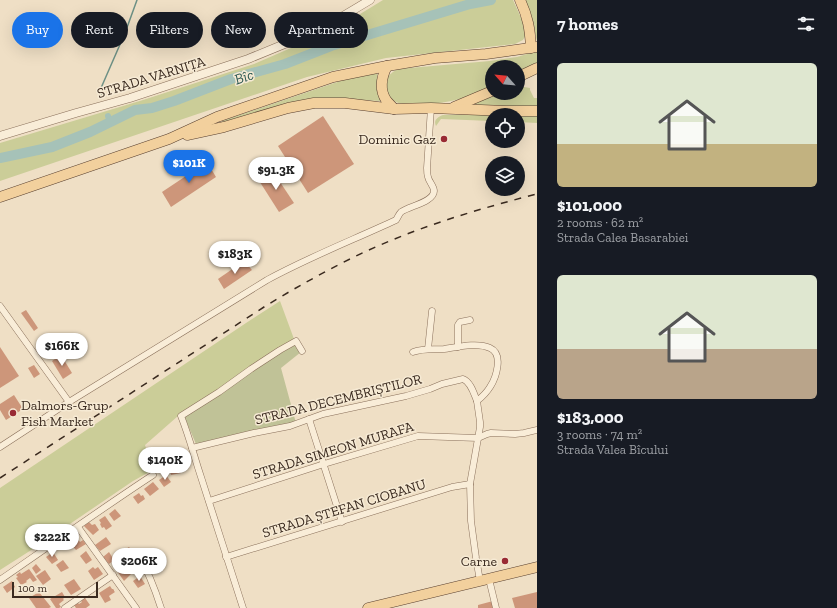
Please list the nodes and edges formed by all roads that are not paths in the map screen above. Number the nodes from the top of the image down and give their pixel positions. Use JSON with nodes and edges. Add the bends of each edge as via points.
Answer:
{"nodes":[{"id":1,"x":370,"y":0,"type":"edge"},
{"id":2,"x":520,"y":0,"type":"edge"},
{"id":3,"x":534,"y":47,"type":"edge"},
{"id":4,"x":387,"y":66,"type":"junction"},
{"id":5,"x":537,"y":68,"type":"edge"},
{"id":6,"x":525,"y":74,"type":"edge"},
{"id":7,"x":485,"y":94,"type":"edge"},
{"id":8,"x":431,"y":108,"type":"junction"},
{"id":9,"x":394,"y":109,"type":"junction"},
{"id":10,"x":450,"y":109,"type":"junction"},
{"id":11,"x":537,"y":111,"type":"edge"},
{"id":12,"x":0,"y":136,"type":"edge"},
{"id":13,"x":169,"y":139,"type":"junction"},
{"id":14,"x":0,"y":197,"type":"edge"},
{"id":15,"x":0,"y":306,"type":"edge"},
{"id":16,"x":432,"y":311,"type":"dead end"},
{"id":17,"x":470,"y":320,"type":"dead end"},
{"id":18,"x":458,"y":347,"type":"junction"},
{"id":19,"x":428,"y":349,"type":"junction"},
{"id":20,"x":302,"y":351,"type":"dead end"},
{"id":21,"x":413,"y":352,"type":"dead end"},
{"id":22,"x":478,"y":401,"type":"junction"},
{"id":23,"x":69,"y":402,"type":"junction"},
{"id":24,"x":309,"y":419,"type":"junction"},
{"id":25,"x":537,"y":430,"type":"edge"},
{"id":26,"x":478,"y":438,"type":"junction"},
{"id":27,"x":0,"y":447,"type":"edge"},
{"id":28,"x":192,"y":448,"type":"junction"},
{"id":29,"x":324,"y":464,"type":"junction"},
{"id":30,"x":153,"y":475,"type":"dead end"},
{"id":31,"x":470,"y":484,"type":"junction"},
{"id":32,"x":209,"y":501,"type":"junction"},
{"id":33,"x":342,"y":522,"type":"junction"},
{"id":34,"x":78,"y":527,"type":"junction"},
{"id":35,"x":138,"y":554,"type":"dead end"},
{"id":36,"x":226,"y":557,"type":"junction"},
{"id":37,"x":537,"y":567,"type":"edge"},
{"id":38,"x":113,"y":575,"type":"junction"},
{"id":39,"x":0,"y":580,"type":"edge"},
{"id":40,"x":485,"y":580,"type":"junction"},
{"id":41,"x":65,"y":608,"type":"edge"},
{"id":42,"x":136,"y":608,"type":"edge"},
{"id":43,"x":161,"y":608,"type":"edge"},
{"id":44,"x":243,"y":608,"type":"edge"},
{"id":45,"x":368,"y":608,"type":"edge"},
{"id":46,"x":496,"y":608,"type":"edge"}],
"edges":[{"from":1,"to":12,"type":"street","name":"STRADA VARNIȚA","via":[[333,22],[248,59],[130,98]]},
{"from":2,"to":3,"type":"main road"},
{"from":3,"to":4,"type":"main road"},
{"from":4,"to":9,"type":"main road","via":[[382,90],[385,99]]},
{"from":4,"to":13,"type":"main road","via":[[333,77],[217,117]]},
{"from":5,"to":6,"type":"main road"},
{"from":7,"to":10,"type":"main road"},
{"from":8,"to":9,"type":"main road"},
{"from":8,"to":10,"type":"main road"},
{"from":8,"to":23,"type":"street","via":[[427,168],[434,191],[431,198],[403,211],[396,220],[272,277]]},
{"from":9,"to":13,"type":"main road","via":[[345,103],[314,103]]},
{"from":10,"to":11,"type":"main road"},
{"from":13,"to":14,"type":"main road"},
{"from":15,"to":23,"type":"street"},
{"from":16,"to":19,"type":"street"},
{"from":17,"to":18,"type":"street","via":[[458,325]]},
{"from":18,"to":19,"type":"street"},
{"from":18,"to":22,"type":"street","via":[[486,347],[496,353],[498,364],[493,381]]},
{"from":19,"to":21,"type":"street"},
{"from":20,"to":28,"type":"street","via":[[296,341],[289,344],[181,416]]},
{"from":22,"to":24,"type":"street","name":"STRADA DECEMBRIȘTILOR","via":[[463,379],[418,393],[342,409]]},
{"from":22,"to":26,"type":"street"},
{"from":23,"to":27,"type":"street"},
{"from":24,"to":28,"type":"street","name":"STRADA DECEMBRIȘTILOR","via":[[290,426]]},
{"from":24,"to":29,"type":"street"},
{"from":25,"to":26,"type":"street","name":"STRADA SIMEON MURAFA","via":[[524,434],[491,433]]},
{"from":26,"to":29,"type":"street","name":"STRADA SIMEON MURAFA","via":[[418,436]]},
{"from":26,"to":31,"type":"street"},
{"from":28,"to":32,"type":"street"},
{"from":29,"to":32,"type":"street","name":"STRADA SIMEON MURAFA"},
{"from":29,"to":33,"type":"street"},
{"from":30,"to":34,"type":"street"},
{"from":31,"to":33,"type":"street","name":"STRADA ȘTEFAN CIOBANU","via":[[452,487]]},
{"from":31,"to":40,"type":"street","via":[[476,558]]},
{"from":32,"to":36,"type":"street"},
{"from":33,"to":36,"type":"street","name":"STRADA ȘTEFAN CIOBANU"},
{"from":34,"to":38,"type":"street"},
{"from":34,"to":39,"type":"street"},
{"from":35,"to":43,"type":"street"},
{"from":36,"to":44,"type":"street"},
{"from":37,"to":40,"type":"main road"},
{"from":38,"to":41,"type":"street"},
{"from":38,"to":42,"type":"street"},
{"from":40,"to":45,"type":"main road"},
{"from":40,"to":46,"type":"street"}]}
